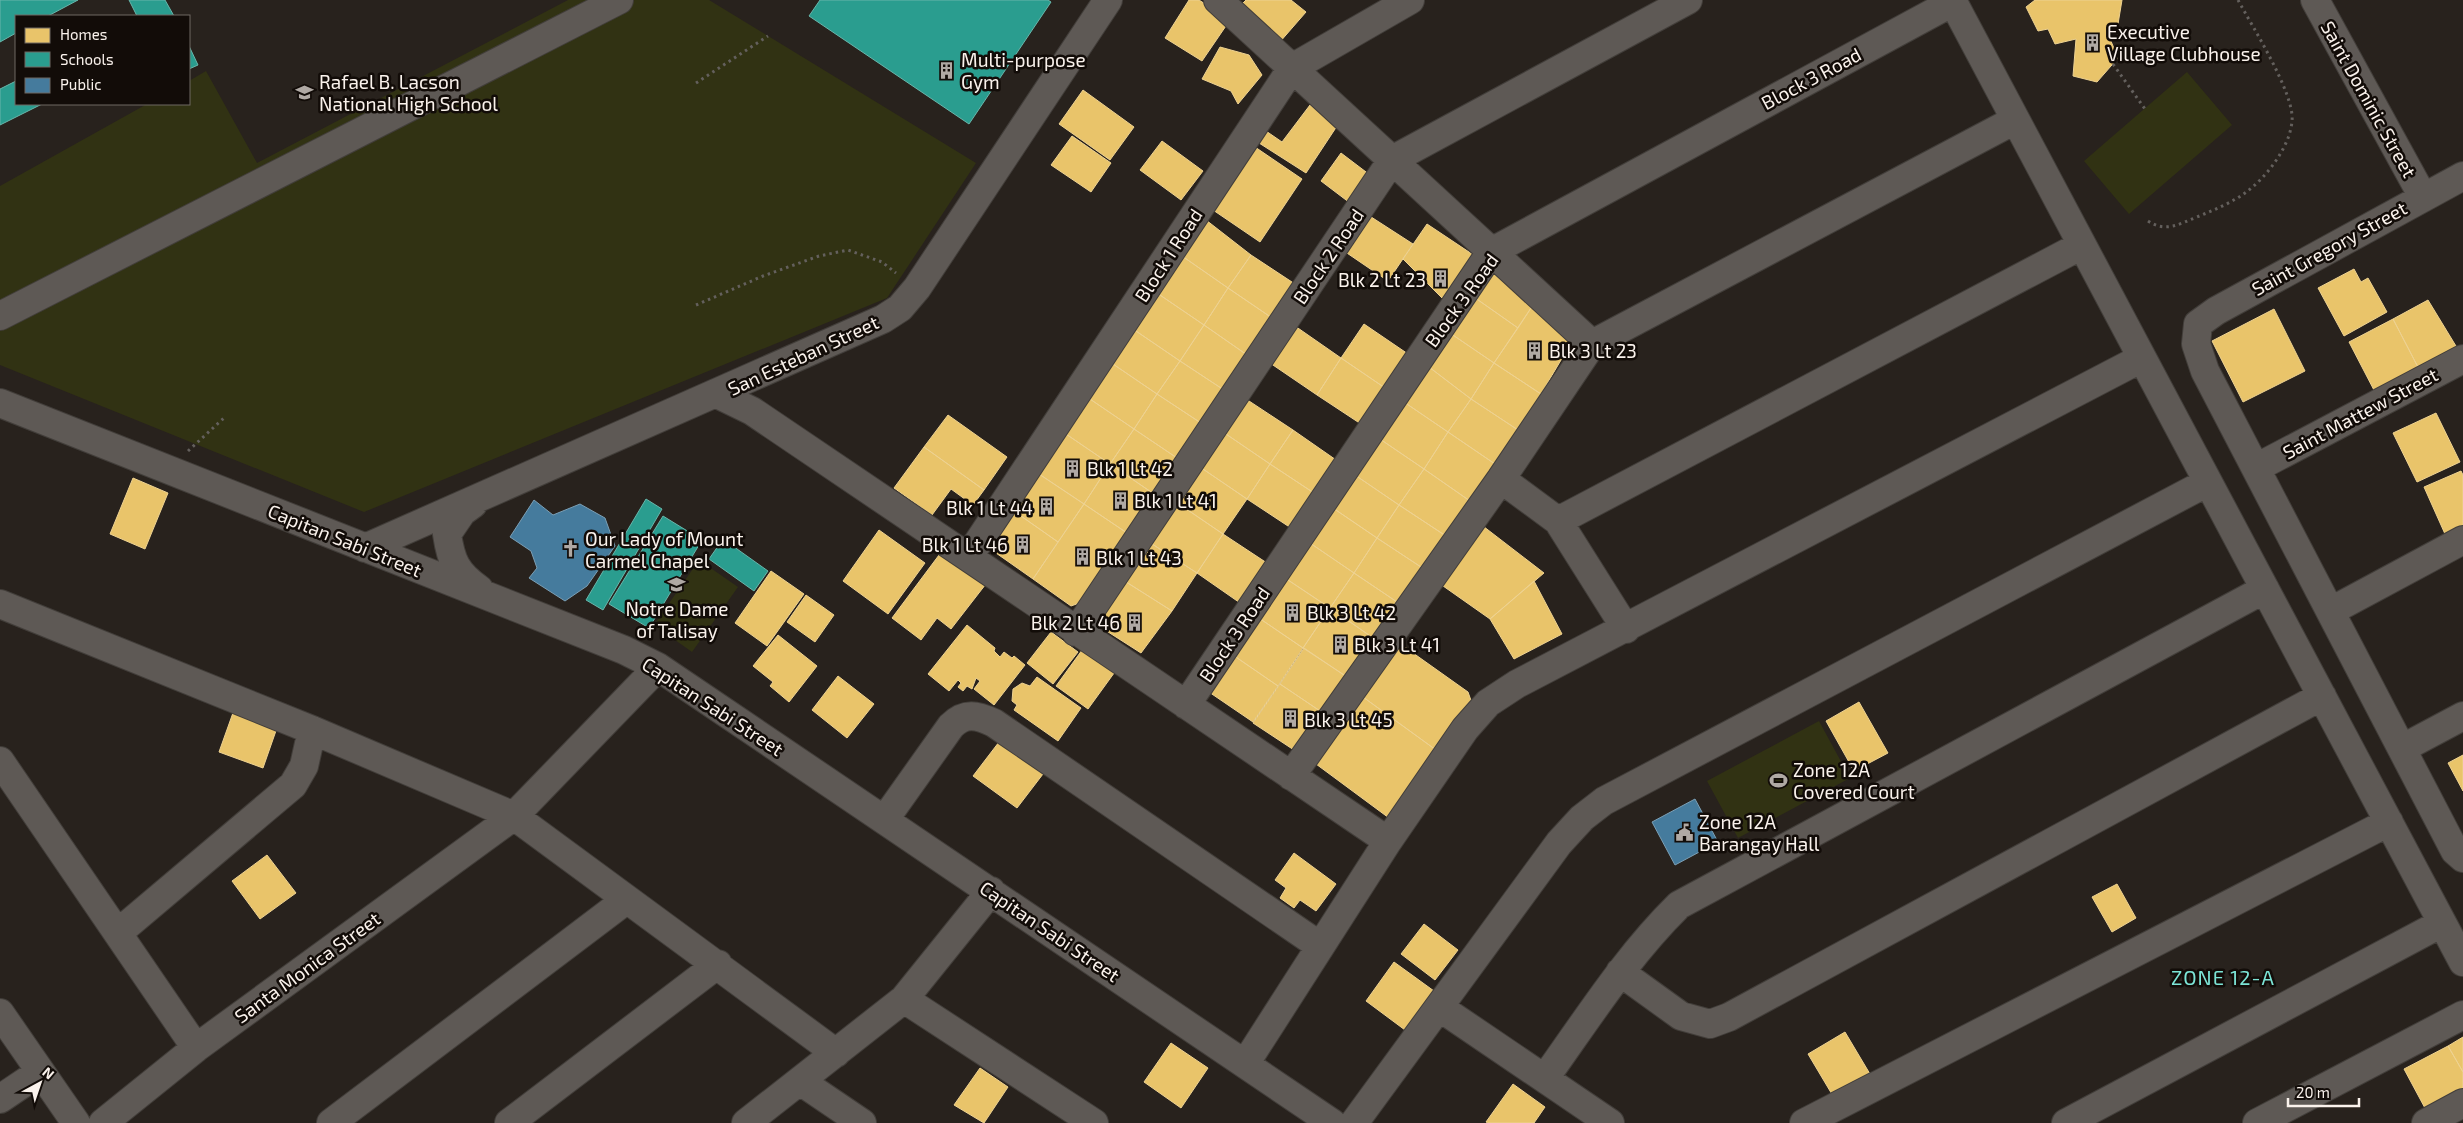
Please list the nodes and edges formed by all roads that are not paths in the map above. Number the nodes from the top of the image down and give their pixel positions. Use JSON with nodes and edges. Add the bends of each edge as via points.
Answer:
{"nodes":[{"id":1,"x":619,"y":0,"type":"edge"},
{"id":2,"x":1108,"y":0,"type":"edge"},
{"id":3,"x":1218,"y":0,"type":"edge"},
{"id":4,"x":1410,"y":0,"type":"edge"},
{"id":5,"x":1688,"y":0,"type":"edge"},
{"id":6,"x":2315,"y":0,"type":"edge"},
{"id":7,"x":1952,"y":1,"type":"edge"},
{"id":8,"x":1292,"y":68,"type":"junction"},
{"id":9,"x":2016,"y":120,"type":"junction"},
{"id":10,"x":1392,"y":160,"type":"junction"},
{"id":11,"x":2463,"y":176,"type":"edge"},
{"id":12,"x":2423,"y":197,"type":"junction"},
{"id":13,"x":2082,"y":246,"type":"junction"},
{"id":14,"x":1491,"y":252,"type":"junction"},
{"id":15,"x":0,"y":316,"type":"edge"},
{"id":16,"x":1592,"y":344,"type":"junction"},
{"id":17,"x":2142,"y":358,"type":"junction"},
{"id":18,"x":2463,"y":359,"type":"edge"},
{"id":19,"x":717,"y":394,"type":"junction"},
{"id":20,"x":0,"y":403,"type":"edge"},
{"id":21,"x":2256,"y":468,"type":"junction"},
{"id":22,"x":1501,"y":479,"type":"junction"},
{"id":23,"x":2208,"y":482,"type":"junction"},
{"id":24,"x":484,"y":495,"type":"junction"},
{"id":25,"x":1558,"y":521,"type":"junction"},
{"id":26,"x":2463,"y":540,"type":"edge"},
{"id":27,"x":365,"y":548,"type":"junction"},
{"id":28,"x":969,"y":556,"type":"junction"},
{"id":29,"x":2265,"y":589,"type":"junction"},
{"id":30,"x":490,"y":597,"type":"junction"},
{"id":31,"x":0,"y":604,"type":"edge"},
{"id":32,"x":2331,"y":611,"type":"junction"},
{"id":33,"x":1626,"y":629,"type":"junction"},
{"id":34,"x":1076,"y":632,"type":"junction"},
{"id":35,"x":658,"y":667,"type":"junction"},
{"id":36,"x":2322,"y":696,"type":"junction"},
{"id":37,"x":1186,"y":705,"type":"junction"},
{"id":38,"x":2463,"y":716,"type":"edge"},
{"id":39,"x":312,"y":730,"type":"junction"},
{"id":40,"x":2403,"y":748,"type":"junction"},
{"id":41,"x":0,"y":761,"type":"edge"},
{"id":42,"x":1291,"y":776,"type":"junction"},
{"id":43,"x":514,"y":816,"type":"junction"},
{"id":44,"x":884,"y":819,"type":"junction"},
{"id":45,"x":2389,"y":822,"type":"junction"},
{"id":46,"x":1388,"y":841,"type":"junction"},
{"id":47,"x":2463,"y":858,"type":"edge"},
{"id":48,"x":991,"y":891,"type":"junction"},
{"id":49,"x":626,"y":900,"type":"junction"},
{"id":50,"x":2442,"y":923,"type":"junction"},
{"id":51,"x":119,"y":932,"type":"junction"},
{"id":52,"x":1320,"y":946,"type":"junction"},
{"id":53,"x":2463,"y":962,"type":"edge"},
{"id":54,"x":718,"y":964,"type":"junction"},
{"id":55,"x":1620,"y":972,"type":"junction"},
{"id":56,"x":904,"y":999,"type":"junction"},
{"id":57,"x":1439,"y":1007,"type":"junction"},
{"id":58,"x":0,"y":1013,"type":"edge"},
{"id":59,"x":2463,"y":1015,"type":"edge"},
{"id":60,"x":196,"y":1048,"type":"junction"},
{"id":61,"x":836,"y":1053,"type":"junction"},
{"id":62,"x":1245,"y":1064,"type":"junction"},
{"id":63,"x":40,"y":1072,"type":"junction"},
{"id":64,"x":1545,"y":1078,"type":"junction"},
{"id":65,"x":800,"y":1081,"type":"junction"},
{"id":66,"x":0,"y":1099,"type":"edge"},
{"id":67,"x":2463,"y":1103,"type":"edge"},
{"id":68,"x":76,"y":1123,"type":"edge"},
{"id":69,"x":103,"y":1123,"type":"edge"},
{"id":70,"x":331,"y":1123,"type":"edge"},
{"id":71,"x":509,"y":1123,"type":"edge"},
{"id":72,"x":746,"y":1123,"type":"edge"},
{"id":73,"x":862,"y":1123,"type":"edge"},
{"id":74,"x":1094,"y":1123,"type":"edge"},
{"id":75,"x":1332,"y":1123,"type":"edge"},
{"id":76,"x":1354,"y":1123,"type":"edge"},
{"id":77,"x":1610,"y":1123,"type":"edge"},
{"id":78,"x":1804,"y":1123,"type":"edge"},
{"id":79,"x":2066,"y":1123,"type":"edge"},
{"id":80,"x":2257,"y":1123,"type":"edge"},
{"id":81,"x":2426,"y":1123,"type":"edge"}],
"edges":[{"from":1,"to":15,"type":"street"},
{"from":2,"to":19,"type":"street","name":"San Esteban Street","via":[[917,288],[900,308],[883,319]]},
{"from":3,"to":8,"type":"street"},
{"from":4,"to":8,"type":"street","name":"Block 1 Road"},
{"from":5,"to":10,"type":"street","name":"Block 2 Road"},
{"from":6,"to":12,"type":"street","name":"Saint Dominic Street"},
{"from":7,"to":9,"type":"street"},
{"from":7,"to":14,"type":"street","name":"Block 3 Road"},
{"from":8,"to":10,"type":"street"},
{"from":8,"to":28,"type":"street","name":"Block 1 Road"},
{"from":9,"to":13,"type":"street"},
{"from":9,"to":16,"type":"street"},
{"from":10,"to":14,"type":"street"},
{"from":10,"to":34,"type":"street","name":"Block 2 Road"},
{"from":11,"to":12,"type":"street","name":"Saint Gregory Street"},
{"from":12,"to":21,"type":"street","name":"Saint Gregory Street","via":[[2241,296],[2198,324],[2196,344],[2205,371]]},
{"from":13,"to":17,"type":"street"},
{"from":13,"to":25,"type":"street"},
{"from":14,"to":16,"type":"street"},
{"from":14,"to":37,"type":"street","name":"Block 3 Road"},
{"from":16,"to":22,"type":"street"},
{"from":17,"to":23,"type":"street"},
{"from":17,"to":33,"type":"street"},
{"from":18,"to":21,"type":"street","name":"Saint Mattew Street"},
{"from":19,"to":24,"type":"street","name":"San Esteban Street"},
{"from":19,"to":28,"type":"street","via":[[752,411]]},
{"from":20,"to":27,"type":"street","name":"Capitan Sabi Street"},
{"from":21,"to":32,"type":"street"},
{"from":22,"to":25,"type":"street"},
{"from":22,"to":42,"type":"street"},
{"from":23,"to":29,"type":"street"},
{"from":23,"to":57,"type":"street","via":[[1604,801],[1582,818],[1559,843]]},
{"from":24,"to":27,"type":"street","name":"San Esteban Street"},
{"from":24,"to":30,"type":"street","via":[[462,512],[447,534],[450,558],[465,580]]},
{"from":25,"to":33,"type":"street"},
{"from":26,"to":32,"type":"street"},
{"from":27,"to":30,"type":"street","name":"Capitan Sabi Street"},
{"from":28,"to":34,"type":"street"},
{"from":29,"to":36,"type":"street"},
{"from":29,"to":55,"type":"street","via":[[1679,904]]},
{"from":30,"to":35,"type":"street","name":"Capitan Sabi Street","via":[[624,650]]},
{"from":31,"to":39,"type":"street"},
{"from":32,"to":40,"type":"street"},
{"from":33,"to":46,"type":"street","via":[[1517,684],[1488,703],[1465,729]]},
{"from":34,"to":37,"type":"street"},
{"from":35,"to":43,"type":"street","name":"Santa Monica Street"},
{"from":35,"to":44,"type":"street","name":"Capitan Sabi Street"},
{"from":36,"to":45,"type":"street"},
{"from":36,"to":55,"type":"street","via":[[1729,1017],[1710,1024],[1681,1016]]},
{"from":37,"to":42,"type":"street"},
{"from":38,"to":40,"type":"street"},
{"from":39,"to":43,"type":"street"},
{"from":39,"to":51,"type":"street","via":[[304,766],[293,786]]},
{"from":40,"to":47,"type":"street","via":[[2455,851]]},
{"from":41,"to":51,"type":"street"},
{"from":42,"to":46,"type":"street"},
{"from":43,"to":49,"type":"street"},
{"from":43,"to":60,"type":"street","name":"Santa Monica Street"},
{"from":44,"to":48,"type":"street","name":"Capitan Sabi Street"},
{"from":44,"to":52,"type":"street","via":[[951,726],[968,715],[982,717]]},
{"from":45,"to":50,"type":"street"},
{"from":45,"to":78,"type":"street"},
{"from":46,"to":52,"type":"street"},
{"from":48,"to":56,"type":"street"},
{"from":48,"to":62,"type":"street","name":"Capitan Sabi Street"},
{"from":49,"to":54,"type":"street"},
{"from":49,"to":70,"type":"street"},
{"from":50,"to":53,"type":"street"},
{"from":50,"to":79,"type":"street"},
{"from":51,"to":60,"type":"street"},
{"from":52,"to":62,"type":"street"},
{"from":54,"to":61,"type":"street"},
{"from":54,"to":71,"type":"street"},
{"from":55,"to":64,"type":"street"},
{"from":56,"to":61,"type":"street"},
{"from":56,"to":74,"type":"street"},
{"from":57,"to":64,"type":"street"},
{"from":57,"to":76,"type":"street"},
{"from":58,"to":63,"type":"street"},
{"from":59,"to":80,"type":"street"},
{"from":60,"to":69,"type":"street","name":"Santa Monica Street"},
{"from":61,"to":65,"type":"street"},
{"from":62,"to":75,"type":"street","name":"Capitan Sabi Street"},
{"from":63,"to":66,"type":"street"},
{"from":63,"to":68,"type":"street"},
{"from":64,"to":77,"type":"street"},
{"from":65,"to":72,"type":"street"},
{"from":65,"to":73,"type":"street"},
{"from":67,"to":81,"type":"street"}]}
